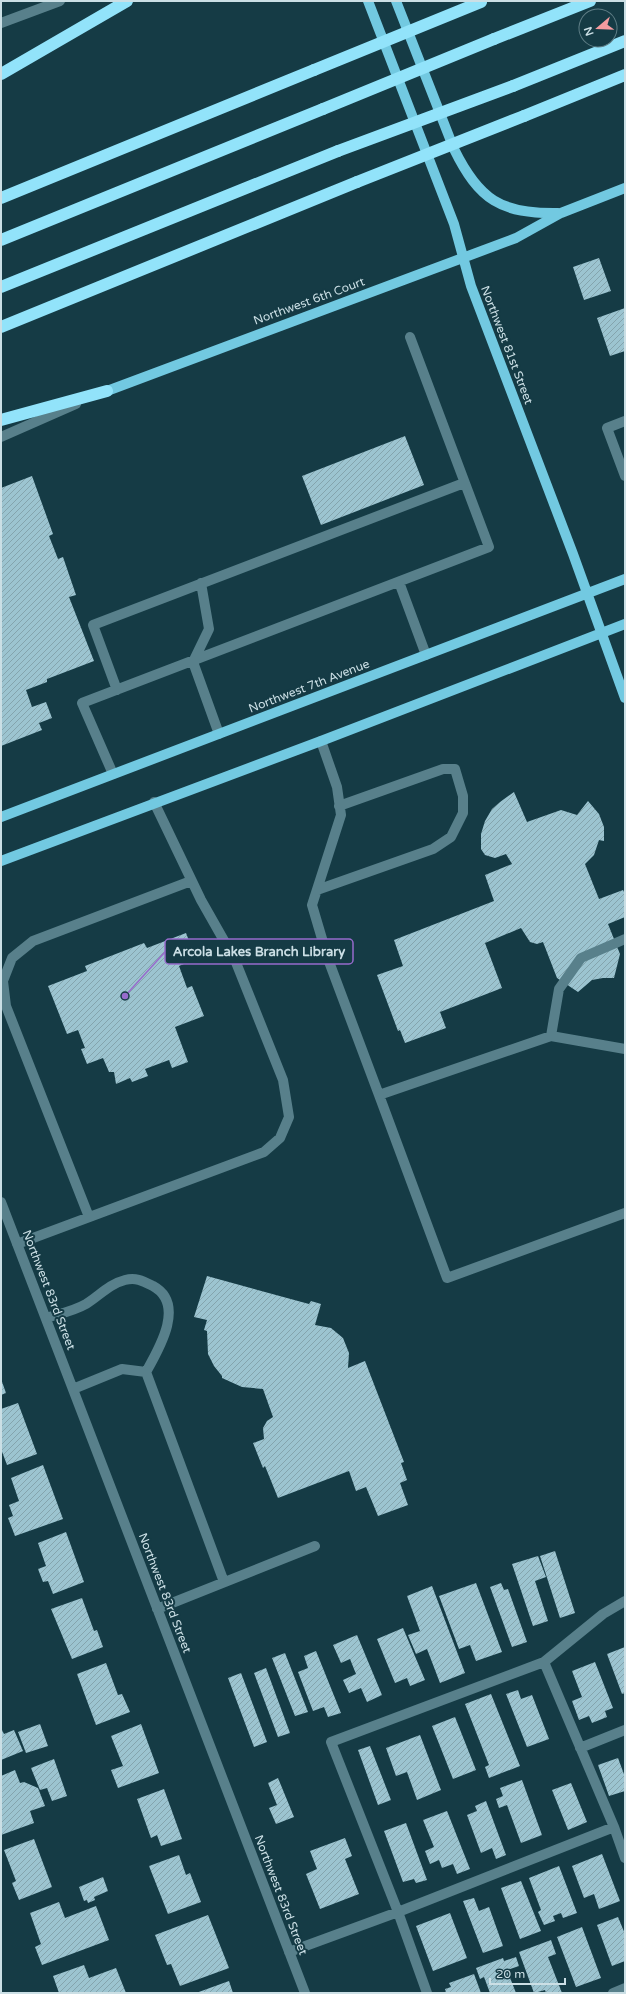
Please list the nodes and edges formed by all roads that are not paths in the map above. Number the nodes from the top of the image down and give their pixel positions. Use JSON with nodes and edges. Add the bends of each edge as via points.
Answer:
{"nodes":[{"id":1,"x":60,"y":1,"type":"edge"},
{"id":2,"x":127,"y":1,"type":"edge"},
{"id":3,"x":368,"y":1,"type":"edge"},
{"id":4,"x":396,"y":1,"type":"edge"},
{"id":5,"x":590,"y":1,"type":"edge"},
{"id":6,"x":483,"y":2,"type":"edge"},
{"id":7,"x":1,"y":23,"type":"edge"},
{"id":8,"x":625,"y":40,"type":"edge"},
{"id":9,"x":1,"y":74,"type":"edge"},
{"id":10,"x":625,"y":75,"type":"edge"},
{"id":11,"x":625,"y":188,"type":"edge"},
{"id":12,"x":1,"y":198,"type":"edge"},
{"id":13,"x":560,"y":213,"type":"junction"},
{"id":14,"x":1,"y":240,"type":"edge"},
{"id":15,"x":463,"y":259,"type":"junction"},
{"id":16,"x":1,"y":286,"type":"edge"},
{"id":17,"x":1,"y":327,"type":"edge"},
{"id":18,"x":410,"y":337,"type":"dead end"},
{"id":19,"x":107,"y":390,"type":"junction"},
{"id":20,"x":1,"y":420,"type":"edge"},
{"id":21,"x":625,"y":421,"type":"edge"},
{"id":22,"x":1,"y":437,"type":"edge"},
{"id":23,"x":625,"y":476,"type":"edge"},
{"id":24,"x":464,"y":483,"type":"junction"},
{"id":25,"x":625,"y":579,"type":"edge"},
{"id":26,"x":399,"y":582,"type":"junction"},
{"id":27,"x":201,"y":583,"type":"junction"},
{"id":28,"x":587,"y":594,"type":"junction"},
{"id":29,"x":625,"y":624,"type":"edge"},
{"id":30,"x":601,"y":633,"type":"junction"},
{"id":31,"x":426,"y":655,"type":"junction"},
{"id":32,"x":192,"y":662,"type":"junction"},
{"id":33,"x":117,"y":690,"type":"junction"},
{"id":34,"x":625,"y":698,"type":"edge"},
{"id":35,"x":219,"y":734,"type":"junction"},
{"id":36,"x":321,"y":741,"type":"junction"},
{"id":37,"x":113,"y":774,"type":"junction"},
{"id":38,"x":154,"y":802,"type":"junction"},
{"id":39,"x":339,"y":806,"type":"junction"},
{"id":40,"x":1,"y":817,"type":"edge"},
{"id":41,"x":1,"y":860,"type":"edge"},
{"id":42,"x":192,"y":881,"type":"junction"},
{"id":43,"x":317,"y":890,"type":"junction"},
{"id":44,"x":625,"y":939,"type":"edge"},
{"id":45,"x":551,"y":1036,"type":"junction"},
{"id":46,"x":625,"y":1049,"type":"edge"},
{"id":47,"x":379,"y":1095,"type":"junction"},
{"id":48,"x":1,"y":1202,"type":"edge"},
{"id":49,"x":625,"y":1213,"type":"edge"},
{"id":50,"x":90,"y":1217,"type":"junction"},
{"id":51,"x":17,"y":1244,"type":"junction"},
{"id":52,"x":46,"y":1318,"type":"junction"},
{"id":53,"x":146,"y":1372,"type":"junction"},
{"id":54,"x":73,"y":1389,"type":"junction"},
{"id":55,"x":315,"y":1546,"type":"dead end"},
{"id":56,"x":224,"y":1582,"type":"junction"},
{"id":57,"x":625,"y":1601,"type":"edge"},
{"id":58,"x":157,"y":1609,"type":"junction"},
{"id":59,"x":544,"y":1662,"type":"junction"},
{"id":60,"x":625,"y":1730,"type":"edge"},
{"id":61,"x":580,"y":1748,"type":"junction"},
{"id":62,"x":614,"y":1827,"type":"junction"},
{"id":63,"x":625,"y":1858,"type":"edge"},
{"id":64,"x":398,"y":1912,"type":"junction"},
{"id":65,"x":289,"y":1952,"type":"junction"},
{"id":66,"x":625,"y":1988,"type":"edge"},
{"id":67,"x":305,"y":1993,"type":"edge"},
{"id":68,"x":427,"y":1993,"type":"edge"},
{"id":69,"x":613,"y":1993,"type":"edge"}],
"edges":[{"from":1,"to":7,"type":"street"},
{"from":2,"to":9,"type":"highway"},
{"from":3,"to":15,"type":"main road","name":"Northwest 81st Street","via":[[454,224]]},
{"from":4,"to":13,"type":"main road","via":[[454,149],[474,183],[487,197],[501,206],[539,213]]},
{"from":5,"to":14,"type":"highway","bridge":true},
{"from":6,"to":12,"type":"highway","bridge":true},
{"from":8,"to":16,"type":"highway","bridge":true},
{"from":10,"to":17,"type":"highway","bridge":true},
{"from":11,"to":13,"type":"main road","name":"Northwest 6th Court"},
{"from":13,"to":15,"type":"main road","name":"Northwest 6th Court","via":[[516,238]]},
{"from":15,"to":19,"type":"main road","name":"Northwest 6th Court"},
{"from":15,"to":28,"type":"main road","name":"Northwest 81st Street"},
{"from":18,"to":24,"type":"street"},
{"from":19,"to":20,"type":"highway"},
{"from":19,"to":22,"type":"street","name":"Northwest 6th Court"},
{"from":21,"to":23,"type":"street","via":[[607,428]]},
{"from":24,"to":26,"type":"street","via":[[488,547]]},
{"from":24,"to":27,"type":"street"},
{"from":25,"to":28,"type":"main road","name":"Northwest 7th Avenue"},
{"from":26,"to":31,"type":"street"},
{"from":26,"to":32,"type":"street"},
{"from":27,"to":32,"type":"street","via":[[209,629]]},
{"from":27,"to":33,"type":"street","via":[[93,625]]},
{"from":28,"to":30,"type":"main road","name":"Northwest 81st Street"},
{"from":28,"to":31,"type":"main road","name":"Northwest 7th Avenue"},
{"from":29,"to":30,"type":"main road"},
{"from":30,"to":34,"type":"main road","name":"Northwest 81st Street"},
{"from":30,"to":36,"type":"main road"},
{"from":31,"to":35,"type":"main road","name":"Northwest 7th Avenue"},
{"from":32,"to":33,"type":"street"},
{"from":32,"to":35,"type":"street"},
{"from":33,"to":37,"type":"street","via":[[82,704]]},
{"from":35,"to":37,"type":"main road","name":"Northwest 7th Avenue"},
{"from":36,"to":38,"type":"main road"},
{"from":36,"to":39,"type":"street","via":[[337,787]]},
{"from":37,"to":40,"type":"main road","name":"Northwest 7th Avenue"},
{"from":38,"to":41,"type":"main road"},
{"from":38,"to":42,"type":"street"},
{"from":39,"to":43,"type":"street","via":[[341,815]]},
{"from":39,"to":43,"type":"street","via":[[443,769],[455,769],[463,796],[463,813],[451,836],[433,850]]},
{"from":42,"to":50,"type":"street","via":[[33,941],[12,958],[2,981],[6,1006]]},
{"from":42,"to":50,"type":"street","via":[[235,960],[283,1080],[289,1117],[280,1138],[264,1152]]},
{"from":43,"to":47,"type":"street","via":[[312,905],[328,959]]},
{"from":44,"to":45,"type":"street","via":[[581,958],[559,989]]},
{"from":45,"to":46,"type":"street"},
{"from":45,"to":47,"type":"street"},
{"from":47,"to":49,"type":"street","via":[[448,1278]]},
{"from":48,"to":51,"type":"street","name":"Northwest 83rd Street"},
{"from":50,"to":51,"type":"street"},
{"from":51,"to":52,"type":"street","name":"Northwest 83rd Street"},
{"from":52,"to":53,"type":"street","via":[[86,1304],[106,1288],[124,1280],[139,1279],[161,1290],[170,1309],[162,1342]]},
{"from":52,"to":54,"type":"street","name":"Northwest 83rd Street"},
{"from":53,"to":54,"type":"street","via":[[122,1369]]},
{"from":53,"to":56,"type":"street"},
{"from":54,"to":58,"type":"street","name":"Northwest 83rd Street"},
{"from":55,"to":56,"type":"street"},
{"from":56,"to":58,"type":"street"},
{"from":57,"to":59,"type":"street","via":[[603,1614]]},
{"from":58,"to":65,"type":"street","name":"Northwest 83rd Street"},
{"from":59,"to":61,"type":"street"},
{"from":59,"to":64,"type":"street","via":[[331,1742]]},
{"from":60,"to":61,"type":"street"},
{"from":61,"to":62,"type":"street"},
{"from":62,"to":63,"type":"street"},
{"from":62,"to":64,"type":"street"},
{"from":64,"to":65,"type":"street"},
{"from":64,"to":68,"type":"street"},
{"from":65,"to":67,"type":"street","name":"Northwest 83rd Street"},
{"from":66,"to":69,"type":"street"}]}
